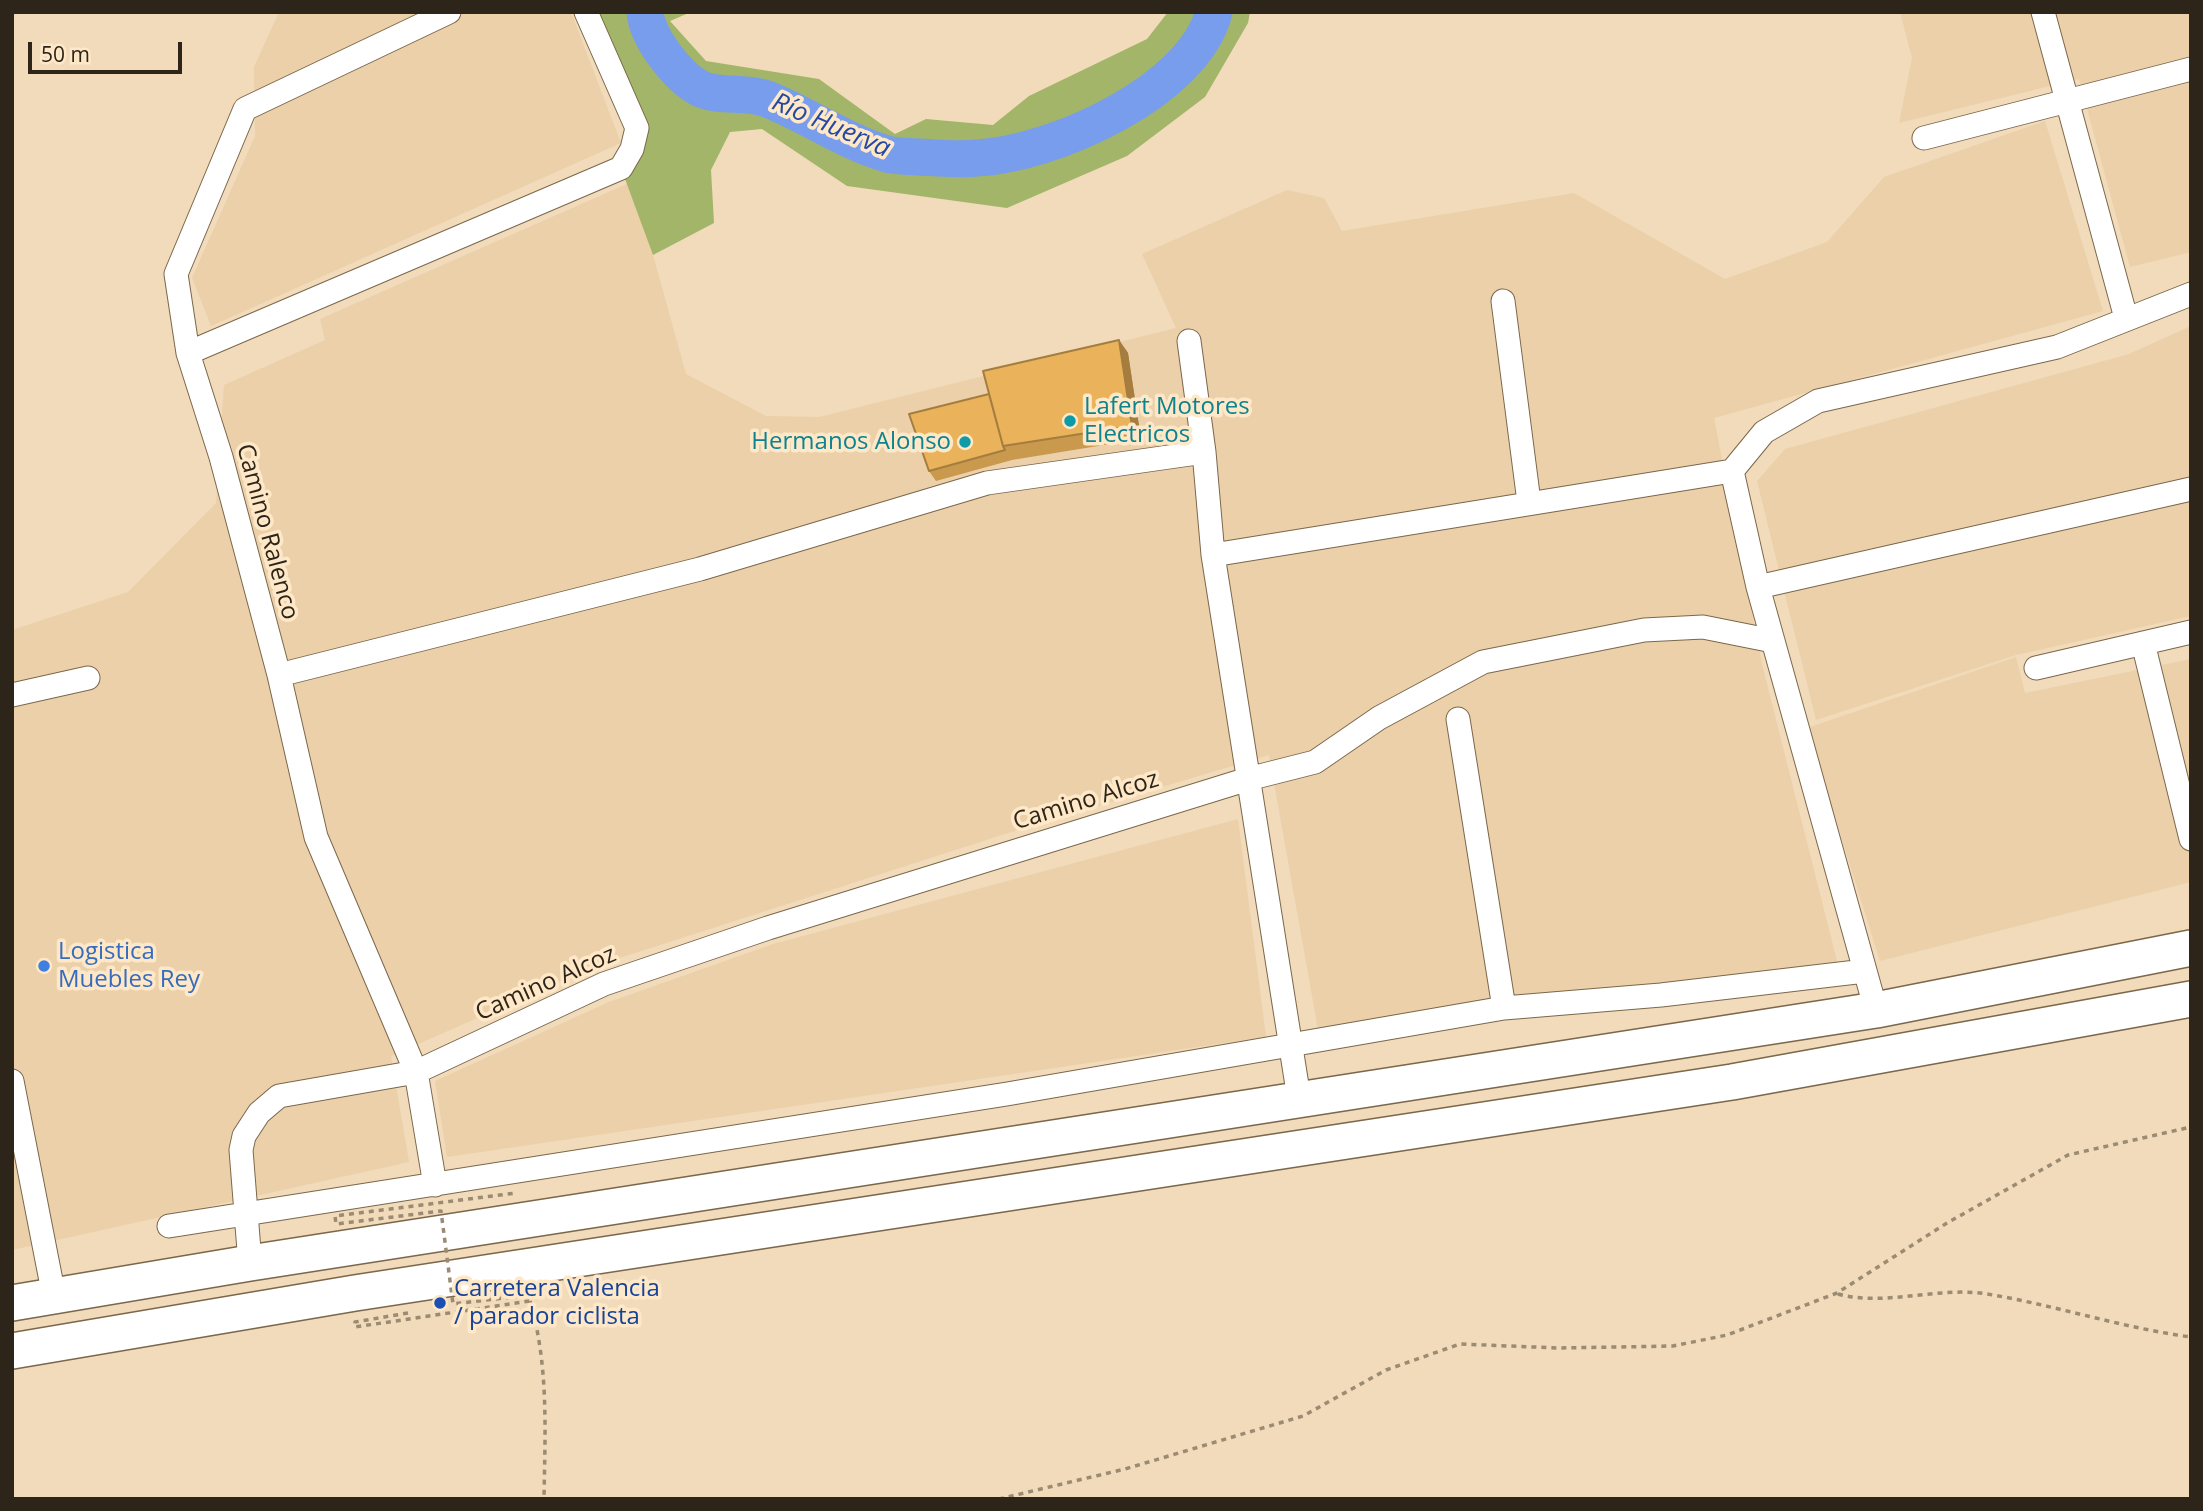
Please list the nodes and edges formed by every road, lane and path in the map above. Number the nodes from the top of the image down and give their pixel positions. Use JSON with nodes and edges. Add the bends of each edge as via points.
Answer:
{"nodes":[{"id":1,"x":449,"y":12,"type":"edge"},
{"id":2,"x":586,"y":12,"type":"edge"},
{"id":3,"x":2043,"y":12,"type":"edge"},
{"id":4,"x":2191,"y":69,"type":"edge"},
{"id":5,"x":2069,"y":100,"type":"junction"},
{"id":6,"x":1924,"y":138,"type":"dead end"},
{"id":7,"x":2191,"y":294,"type":"edge"},
{"id":8,"x":1503,"y":301,"type":"dead end"},
{"id":9,"x":2126,"y":318,"type":"junction"},
{"id":10,"x":1188,"y":341,"type":"dead end"},
{"id":11,"x":188,"y":354,"type":"junction"},
{"id":12,"x":1204,"y":452,"type":"junction"},
{"id":13,"x":1732,"y":471,"type":"junction"},
{"id":14,"x":2191,"y":489,"type":"edge"},
{"id":15,"x":1529,"y":502,"type":"junction"},
{"id":16,"x":1213,"y":555,"type":"junction"},
{"id":17,"x":1758,"y":587,"type":"junction"},
{"id":18,"x":2191,"y":632,"type":"edge"},
{"id":19,"x":1773,"y":641,"type":"junction"},
{"id":20,"x":2143,"y":643,"type":"junction"},
{"id":21,"x":2036,"y":668,"type":"dead end"},
{"id":22,"x":279,"y":675,"type":"junction"},
{"id":23,"x":88,"y":678,"type":"dead end"},
{"id":24,"x":12,"y":695,"type":"edge"},
{"id":25,"x":1458,"y":719,"type":"dead end"},
{"id":26,"x":1248,"y":779,"type":"junction"},
{"id":27,"x":2191,"y":839,"type":"edge"},
{"id":28,"x":2191,"y":948,"type":"edge"},
{"id":29,"x":1865,"y":971,"type":"junction"},
{"id":30,"x":2191,"y":999,"type":"edge"},
{"id":31,"x":1504,"y":1008,"type":"junction"},
{"id":32,"x":1876,"y":1010,"type":"junction"},
{"id":33,"x":1290,"y":1047,"type":"junction"},
{"id":34,"x":416,"y":1072,"type":"junction"},
{"id":35,"x":12,"y":1081,"type":"edge"},
{"id":36,"x":1299,"y":1098,"type":"junction"},
{"id":37,"x":2191,"y":1127,"type":"edge"},
{"id":38,"x":435,"y":1185,"type":"junction"},
{"id":39,"x":516,"y":1193,"type":"dead end"},
{"id":40,"x":245,"y":1214,"type":"junction"},
{"id":41,"x":169,"y":1226,"type":"dead end"},
{"id":42,"x":250,"y":1263,"type":"junction"},
{"id":43,"x":1837,"y":1293,"type":"junction"},
{"id":44,"x":54,"y":1296,"type":"junction"},
{"id":45,"x":530,"y":1301,"type":"junction"},
{"id":46,"x":12,"y":1303,"type":"edge"},
{"id":47,"x":408,"y":1313,"type":"dead end"},
{"id":48,"x":2191,"y":1337,"type":"edge"},
{"id":49,"x":12,"y":1351,"type":"edge"},
{"id":50,"x":544,"y":1499,"type":"edge"},
{"id":51,"x":999,"y":1499,"type":"edge"}],
"edges":[{"from":1,"to":11,"type":"street","name":"Camino Ralenco","via":[[245,109],[176,274]]},
{"from":2,"to":11,"type":"street","via":[[637,128],[621,168]]},
{"from":3,"to":5,"type":"street"},
{"from":4,"to":5,"type":"street"},
{"from":5,"to":6,"type":"street"},
{"from":5,"to":9,"type":"street"},
{"from":7,"to":9,"type":"street"},
{"from":8,"to":15,"type":"street"},
{"from":9,"to":13,"type":"street","via":[[2057,347],[1818,401],[1764,432]]},
{"from":10,"to":12,"type":"street"},
{"from":11,"to":22,"type":"street","name":"Camino Ralenco","via":[[221,457]]},
{"from":12,"to":16,"type":"street"},
{"from":12,"to":22,"type":"street","via":[[987,483],[699,569]]},
{"from":13,"to":15,"type":"street"},
{"from":13,"to":17,"type":"street"},
{"from":14,"to":17,"type":"street"},
{"from":15,"to":16,"type":"street"},
{"from":16,"to":26,"type":"street"},
{"from":17,"to":19,"type":"street"},
{"from":18,"to":20,"type":"street"},
{"from":19,"to":26,"type":"street","name":"Camino Alcoz","via":[[1703,627],[1644,630],[1483,662],[1379,718],[1315,762]]},
{"from":19,"to":29,"type":"street"},
{"from":20,"to":21,"type":"street"},
{"from":20,"to":27,"type":"street"},
{"from":22,"to":34,"type":"street","name":"Camino Ralenco","via":[[316,837]]},
{"from":23,"to":24,"type":"street"},
{"from":25,"to":31,"type":"street"},
{"from":26,"to":33,"type":"street"},
{"from":26,"to":34,"type":"street","name":"Camino Alcoz","via":[[768,928],[604,984]]},
{"from":28,"to":32,"type":"highway"},
{"from":29,"to":31,"type":"street"},
{"from":29,"to":32,"type":"street"},
{"from":30,"to":49,"type":"highway","via":[[1732,1082],[355,1293]]},
{"from":31,"to":33,"type":"street"},
{"from":32,"to":36,"type":"highway"},
{"from":33,"to":36,"type":"street"},
{"from":33,"to":38,"type":"street"},
{"from":34,"to":38,"type":"street","name":"Camino Ralenco"},
{"from":34,"to":40,"type":"street","name":"Camino Alcoz","via":[[279,1096],[267,1103],[240,1150]]},
{"from":35,"to":44,"type":"street"},
{"from":36,"to":42,"type":"highway"},
{"from":37,"to":43,"type":"path","via":[[2068,1155]]},
{"from":38,"to":40,"type":"street"},
{"from":39,"to":45,"type":"path","bridge":true,"via":[[335,1216],[336,1224],[441,1210],[453,1304],[529,1294]]},
{"from":40,"to":41,"type":"street"},
{"from":40,"to":42,"type":"street","name":"Camino Alcoz"},
{"from":42,"to":44,"type":"highway"},
{"from":43,"to":48,"type":"path","via":[[1854,1298],[1945,1291],[1986,1294]]},
{"from":43,"to":51,"type":"path","via":[[1727,1335],[1673,1346],[1460,1344],[1386,1370],[1303,1416],[1125,1469]]},
{"from":44,"to":46,"type":"highway"},
{"from":45,"to":47,"type":"path","bridge":true,"via":[[355,1327],[355,1322]]},
{"from":45,"to":50,"type":"path","via":[[546,1395]]}]}
